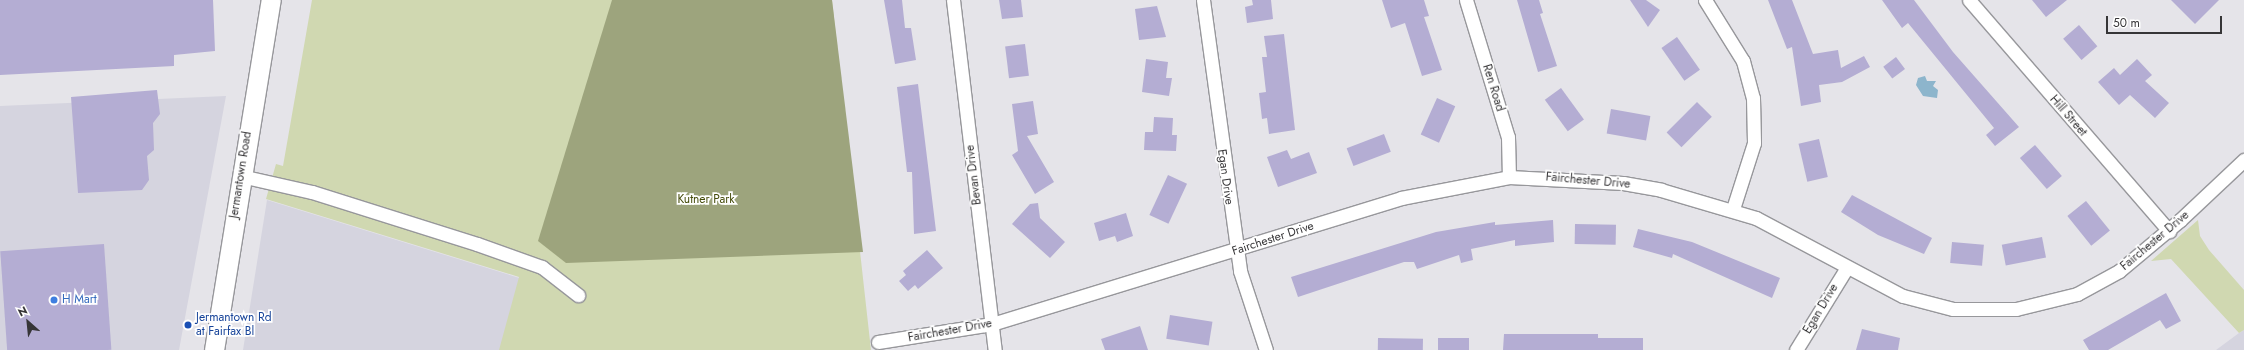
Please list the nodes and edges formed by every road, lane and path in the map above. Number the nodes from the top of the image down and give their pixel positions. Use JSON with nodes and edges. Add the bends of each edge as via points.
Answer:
{"nodes":[{"id":1,"x":271,"y":0,"type":"edge"},
{"id":2,"x":953,"y":0,"type":"edge"},
{"id":3,"x":1203,"y":0,"type":"edge"},
{"id":4,"x":1466,"y":0,"type":"edge"},
{"id":5,"x":1706,"y":0,"type":"edge"},
{"id":6,"x":1969,"y":0,"type":"edge"},
{"id":7,"x":2244,"y":160,"type":"edge"},
{"id":8,"x":241,"y":176,"type":"junction"},
{"id":9,"x":1509,"y":177,"type":"junction"},
{"id":10,"x":1733,"y":209,"type":"junction"},
{"id":11,"x":2169,"y":231,"type":"junction"},
{"id":12,"x":1237,"y":250,"type":"junction"},
{"id":13,"x":1846,"y":269,"type":"junction"},
{"id":14,"x":578,"y":295,"type":"dead end"},
{"id":15,"x":992,"y":324,"type":"junction"},
{"id":16,"x":878,"y":342,"type":"dead end"},
{"id":17,"x":214,"y":350,"type":"edge"},
{"id":18,"x":995,"y":350,"type":"edge"},
{"id":19,"x":1266,"y":350,"type":"edge"},
{"id":20,"x":1796,"y":350,"type":"edge"}],
"edges":[{"from":1,"to":8,"type":"main road","name":"Jermantown Road"},
{"from":2,"to":15,"type":"street","name":"Bevan Drive"},
{"from":3,"to":12,"type":"street","name":"Egan Drive"},
{"from":4,"to":9,"type":"street","name":"Ren Road","via":[[1508,137]]},
{"from":5,"to":10,"type":"street","via":[[1743,61],[1754,98],[1754,143]]},
{"from":6,"to":11,"type":"street","name":"Hill Street"},
{"from":7,"to":11,"type":"street","name":"Fairchester Drive"},
{"from":8,"to":14,"type":"street","via":[[312,192],[477,244],[542,267]]},
{"from":8,"to":17,"type":"main road","name":"Jermantown Road"},
{"from":9,"to":10,"type":"street","name":"Fairchester Drive","via":[[1623,183]]},
{"from":9,"to":12,"type":"street","name":"Fairchester Drive","via":[[1401,198]]},
{"from":10,"to":13,"type":"street","name":"Fairchester Drive","via":[[1828,256]]},
{"from":11,"to":13,"type":"street","name":"Fairchester Drive","via":[[2142,255],[2096,285],[2057,301],[2016,310],[1975,311],[1934,306],[1903,296]]},
{"from":12,"to":15,"type":"street","name":"Fairchester Drive"},
{"from":12,"to":19,"type":"street","name":"Egan Drive"},
{"from":13,"to":20,"type":"street","name":"Egan Drive"},
{"from":15,"to":16,"type":"street","name":"Fairchester Drive"},
{"from":15,"to":18,"type":"street","name":"Bevan Drive"}]}
